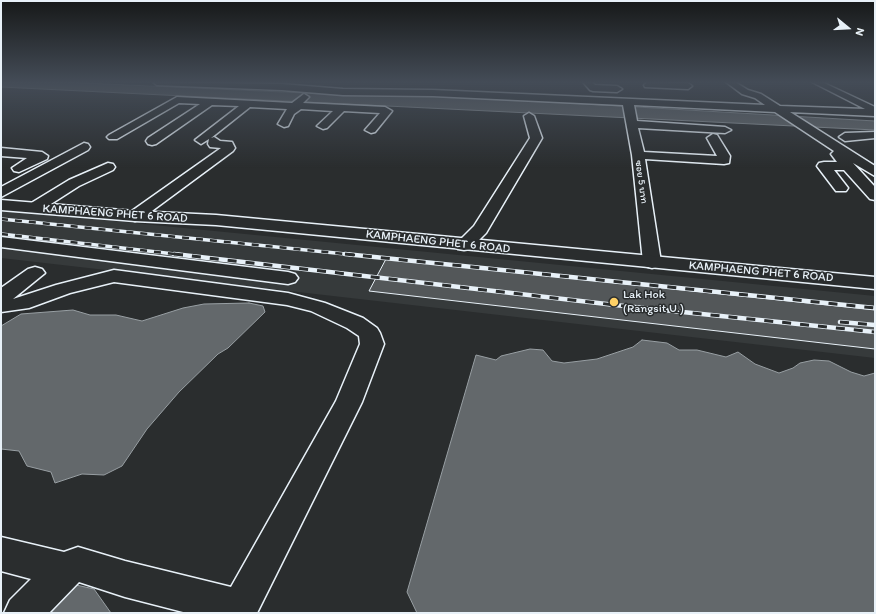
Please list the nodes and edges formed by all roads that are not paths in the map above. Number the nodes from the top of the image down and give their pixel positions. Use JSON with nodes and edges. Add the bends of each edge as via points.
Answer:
{"nodes":[{"id":1,"x":158,"y":111,"type":"edge"},
{"id":2,"x":197,"y":111,"type":"edge"},
{"id":3,"x":241,"y":111,"type":"edge"},
{"id":4,"x":290,"y":111,"type":"edge"},
{"id":5,"x":339,"y":111,"type":"edge"},
{"id":6,"x":386,"y":111,"type":"edge"},
{"id":7,"x":630,"y":111,"type":"edge"},
{"id":8,"x":773,"y":111,"type":"edge"},
{"id":9,"x":780,"y":111,"type":"junction"},
{"id":10,"x":873,"y":111,"type":"edge"},
{"id":11,"x":529,"y":116,"type":"dead end"},
{"id":12,"x":632,"y":121,"type":"junction"},
{"id":13,"x":284,"y":124,"type":"dead end"},
{"id":14,"x":323,"y":126,"type":"dead end"},
{"id":15,"x":371,"y":130,"type":"dead end"},
{"id":16,"x":725,"y":130,"type":"dead end"},
{"id":17,"x":821,"y":136,"type":"junction"},
{"id":18,"x":875,"y":136,"type":"edge"},
{"id":19,"x":113,"y":137,"type":"dead end"},
{"id":20,"x":845,"y":137,"type":"junction"},
{"id":21,"x":713,"y":138,"type":"dead end"},
{"id":22,"x":152,"y":141,"type":"dead end"},
{"id":23,"x":863,"y":146,"type":"dead end"},
{"id":24,"x":84,"y":147,"type":"dead end"},
{"id":25,"x":1,"y":152,"type":"edge"},
{"id":26,"x":638,"y":155,"type":"junction"},
{"id":27,"x":846,"y":166,"type":"junction"},
{"id":28,"x":108,"y":167,"type":"dead end"},
{"id":29,"x":872,"y":169,"type":"edge"},
{"id":30,"x":6,"y":175,"type":"dead end"},
{"id":31,"x":842,"y":188,"type":"dead end"},
{"id":32,"x":1,"y":193,"type":"edge"},
{"id":33,"x":875,"y":196,"type":"edge"},
{"id":34,"x":1,"y":205,"type":"edge"},
{"id":35,"x":34,"y":208,"type":"junction"},
{"id":36,"x":135,"y":216,"type":"junction"},
{"id":37,"x":1,"y":242,"type":"edge"},
{"id":38,"x":464,"y":245,"type":"junction"},
{"id":39,"x":652,"y":262,"type":"junction"},
{"id":40,"x":35,"y":273,"type":"dead end"},
{"id":41,"x":288,"y":278,"type":"dead end"},
{"id":42,"x":875,"y":283,"type":"edge"},
{"id":43,"x":1,"y":299,"type":"edge"},
{"id":44,"x":1,"y":554,"type":"edge"},
{"id":45,"x":65,"y":570,"type":"junction"},
{"id":46,"x":239,"y":610,"type":"edge"},
{"id":47,"x":23,"y":613,"type":"edge"}],
"edges":[{"from":1,"to":19,"type":"street"},
{"from":2,"to":22,"type":"street"},
{"from":3,"to":36,"type":"street","via":[[208,140],[214,144],[228,145],[229,148]]},
{"from":4,"to":13,"type":"street"},
{"from":5,"to":14,"type":"street"},
{"from":6,"to":15,"type":"street"},
{"from":7,"to":12,"type":"street","name":"ซอย 5 บาท"},
{"from":8,"to":9,"type":"street"},
{"from":9,"to":10,"type":"street"},
{"from":9,"to":17,"type":"street"},
{"from":11,"to":38,"type":"street","via":[[536,138],[480,229]]},
{"from":12,"to":16,"type":"street"},
{"from":12,"to":26,"type":"street","name":"ซอย 5 บาท"},
{"from":17,"to":20,"type":"street"},
{"from":17,"to":27,"type":"street"},
{"from":17,"to":29,"type":"street"},
{"from":18,"to":20,"type":"street"},
{"from":20,"to":23,"type":"street"},
{"from":21,"to":26,"type":"street","via":[[724,160],[688,153]]},
{"from":24,"to":32,"type":"street"},
{"from":25,"to":30,"type":"street","via":[[42,156]]},
{"from":26,"to":39,"type":"street","name":"ซอย 5 บาท"},
{"from":27,"to":31,"type":"street","via":[[824,166]]},
{"from":27,"to":33,"type":"street"},
{"from":28,"to":35,"type":"street","via":[[74,183]]},
{"from":34,"to":35,"type":"main road","name":"KAMPHAENG PHET 6 ROAD"},
{"from":35,"to":36,"type":"main road","name":"KAMPHAENG PHET 6 ROAD"},
{"from":36,"to":38,"type":"main road","name":"KAMPHAENG PHET 6 ROAD","via":[[216,220]]},
{"from":37,"to":41,"type":"street"},
{"from":38,"to":39,"type":"main road","name":"KAMPHAENG PHET 6 ROAD"},
{"from":39,"to":42,"type":"main road","name":"KAMPHAENG PHET 6 ROAD"},
{"from":40,"to":43,"type":"street"},
{"from":43,"to":46,"type":"street","via":[[22,304],[63,288],[114,276],[288,299],[318,307],[355,323],[369,334],[372,344],[349,402]]},
{"from":44,"to":45,"type":"street"},
{"from":45,"to":46,"type":"street","via":[[78,564]]},
{"from":45,"to":47,"type":"street"}]}
